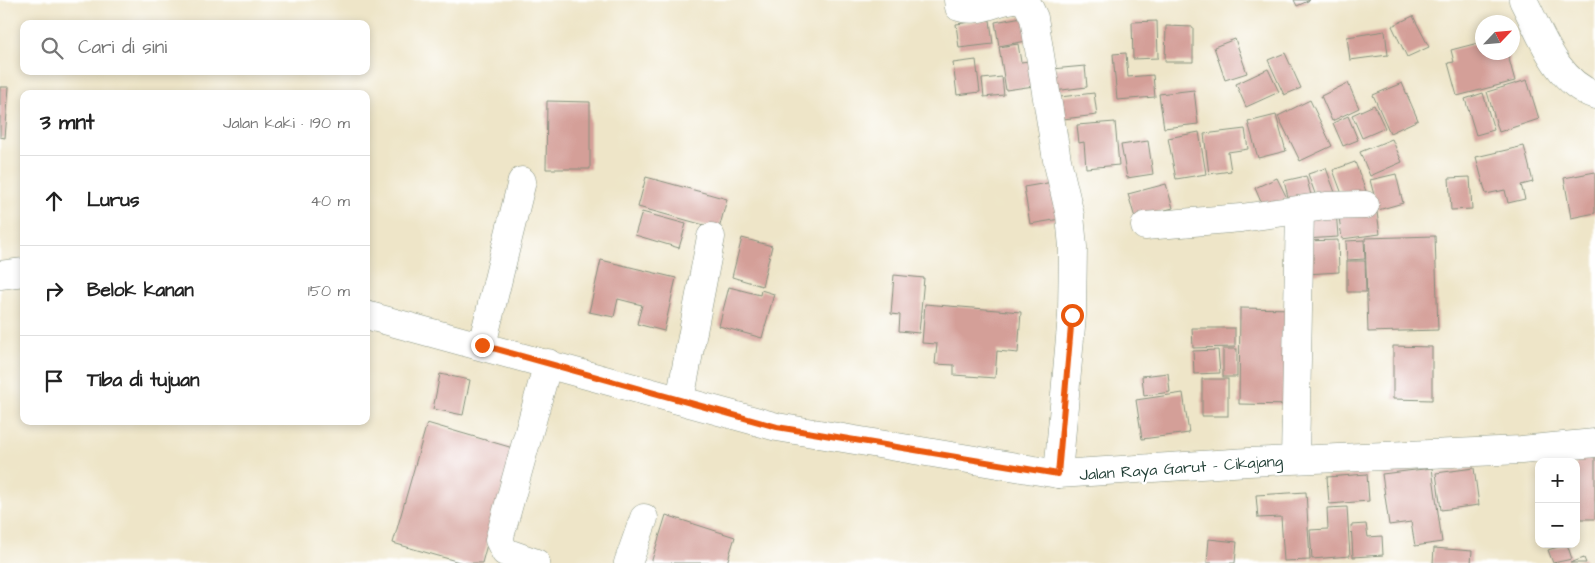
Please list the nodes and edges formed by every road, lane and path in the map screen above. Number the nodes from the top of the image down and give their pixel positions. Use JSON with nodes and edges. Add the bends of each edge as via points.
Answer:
{"nodes":[{"id":1,"x":958,"y":0,"type":"edge"},
{"id":2,"x":1523,"y":0,"type":"edge"},
{"id":3,"x":1021,"y":1,"type":"edge"},
{"id":4,"x":1595,"y":95,"type":"edge"},
{"id":5,"x":522,"y":181,"type":"dead end"},
{"id":6,"x":1365,"y":205,"type":"dead end"},
{"id":7,"x":1300,"y":210,"type":"junction"},
{"id":8,"x":1145,"y":226,"type":"dead end"},
{"id":9,"x":711,"y":237,"type":"dead end"},
{"id":10,"x":20,"y":272,"type":"edge"},
{"id":11,"x":0,"y":275,"type":"edge"},
{"id":12,"x":370,"y":316,"type":"edge"},
{"id":13,"x":482,"y":345,"type":"junction"},
{"id":14,"x":548,"y":363,"type":"junction"},
{"id":15,"x":680,"y":400,"type":"junction"},
{"id":16,"x":1595,"y":443,"type":"edge"},
{"id":17,"x":1295,"y":460,"type":"junction"},
{"id":18,"x":1058,"y":474,"type":"junction"},
{"id":19,"x":644,"y":518,"type":"dead end"},
{"id":20,"x":536,"y":563,"type":"edge"},
{"id":21,"x":628,"y":563,"type":"edge"}],
"edges":[{"from":1,"to":3,"type":"main road","via":[[959,7],[968,10]]},
{"from":2,"to":4,"type":"main road","via":[[1567,79],[1582,91]]},
{"from":3,"to":18,"type":"main road","via":[[1034,18],[1057,160],[1070,215],[1072,315]]},
{"from":5,"to":13,"type":"main road"},
{"from":6,"to":7,"type":"main road"},
{"from":7,"to":8,"type":"main road"},
{"from":7,"to":17,"type":"main road"},
{"from":9,"to":15,"type":"main road"},
{"from":10,"to":11,"type":"main road"},
{"from":12,"to":13,"type":"main road","name":"Jalan Raya Garut - Cikajang"},
{"from":13,"to":14,"type":"main road","name":"Jalan Raya Garut - Cikajang"},
{"from":14,"to":15,"type":"main road","name":"Jalan Raya Garut - Cikajang"},
{"from":14,"to":20,"type":"main road","via":[[499,540],[505,552]]},
{"from":15,"to":18,"type":"main road","name":"Jalan Raya Garut - Cikajang","via":[[777,427]]},
{"from":16,"to":17,"type":"main road","name":"Jalan Raya Garut - Cikajang","via":[[1521,450]]},
{"from":17,"to":18,"type":"main road","name":"Jalan Raya Garut - Cikajang"},
{"from":19,"to":21,"type":"main road"}]}
